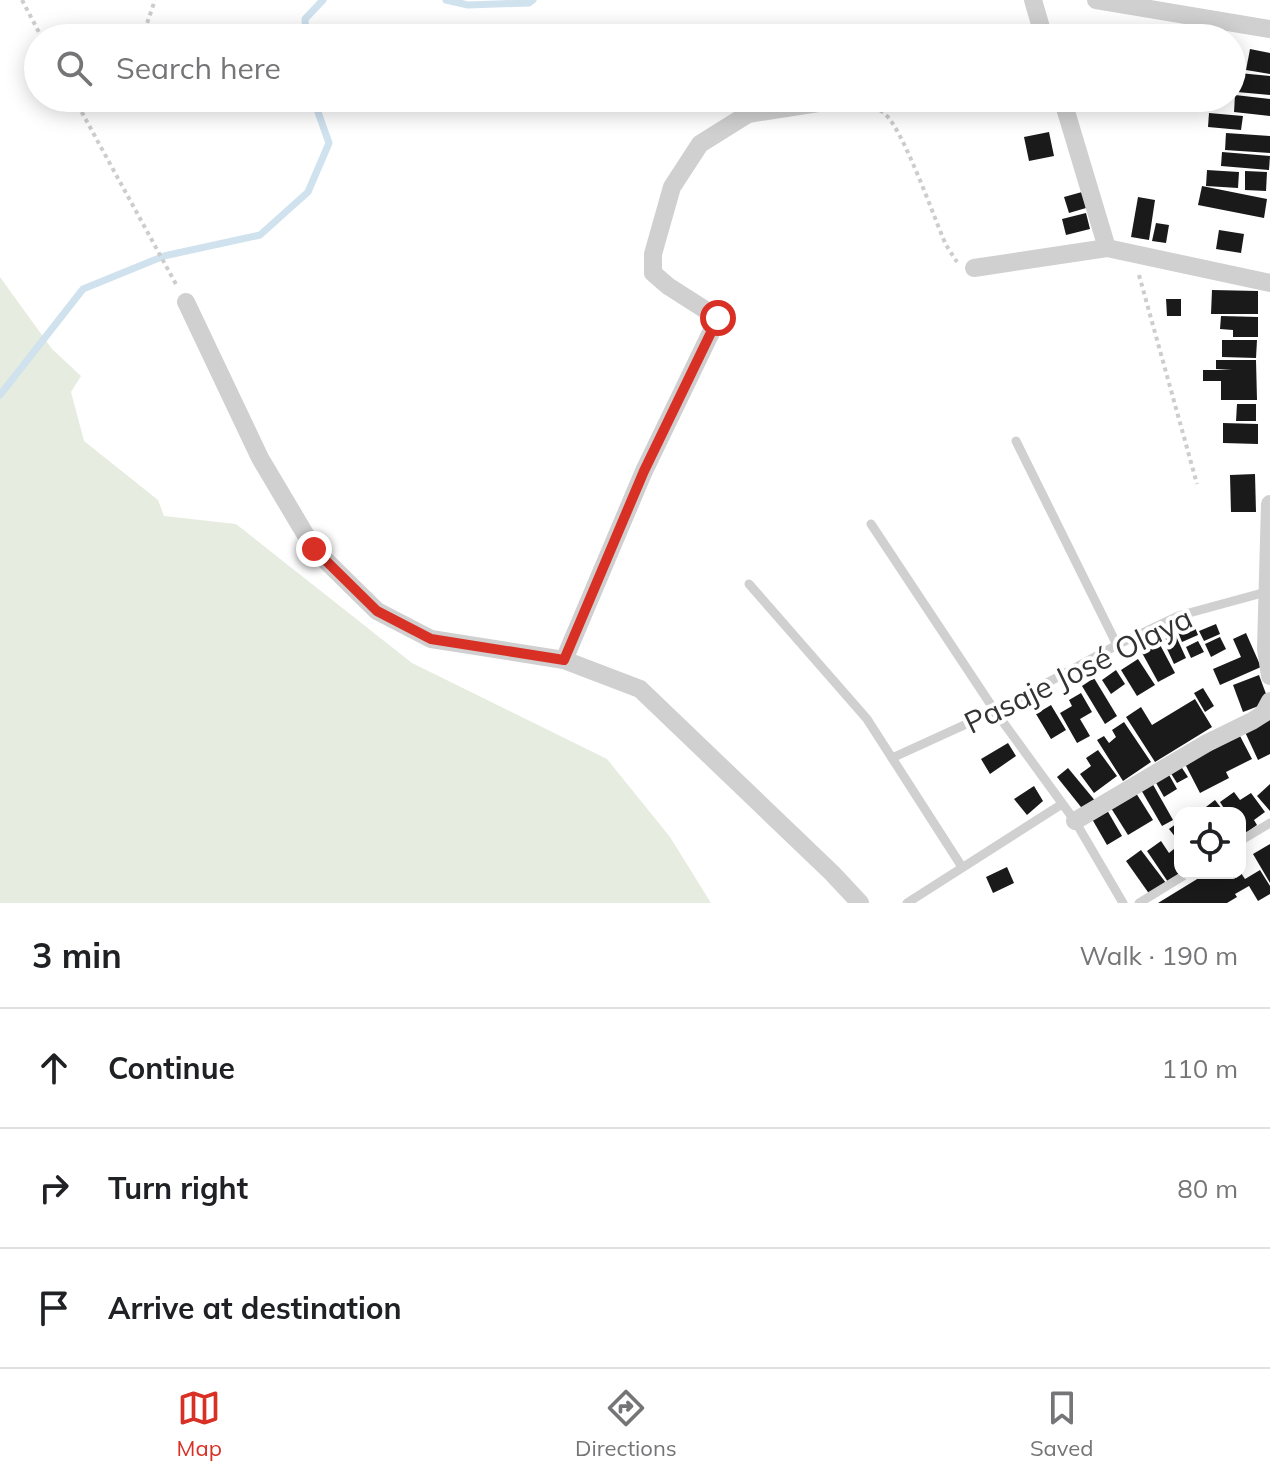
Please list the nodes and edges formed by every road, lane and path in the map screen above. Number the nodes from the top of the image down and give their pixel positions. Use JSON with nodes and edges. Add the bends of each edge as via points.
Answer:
{"nodes":[{"id":1,"x":22,"y":0,"type":"edge"},
{"id":2,"x":155,"y":0,"type":"edge"},
{"id":3,"x":1033,"y":0,"type":"edge"},
{"id":4,"x":1096,"y":0,"type":"edge"},
{"id":5,"x":35,"y":24,"type":"edge"},
{"id":6,"x":147,"y":24,"type":"edge"},
{"id":7,"x":1040,"y":24,"type":"edge"},
{"id":8,"x":1240,"y":24,"type":"edge"},
{"id":9,"x":1246,"y":25,"type":"edge"},
{"id":10,"x":1270,"y":29,"type":"edge"},
{"id":11,"x":81,"y":112,"type":"edge"},
{"id":12,"x":761,"y":112,"type":"edge"},
{"id":13,"x":881,"y":112,"type":"edge"},
{"id":14,"x":1066,"y":112,"type":"edge"},
{"id":15,"x":1107,"y":248,"type":"junction"},
{"id":16,"x":1133,"y":253,"type":"junction"},
{"id":17,"x":974,"y":268,"type":"joint"},
{"id":18,"x":1270,"y":283,"type":"edge"},
{"id":19,"x":186,"y":302,"type":"joint"},
{"id":20,"x":1016,"y":441,"type":"dead end"},
{"id":21,"x":1197,"y":484,"type":"dead end"},
{"id":22,"x":1270,"y":504,"type":"edge"},
{"id":23,"x":871,"y":524,"type":"dead end"},
{"id":24,"x":749,"y":584,"type":"dead end"},
{"id":25,"x":1266,"y":592,"type":"junction"},
{"id":26,"x":1117,"y":645,"type":"junction"},
{"id":27,"x":564,"y":660,"type":"junction"},
{"id":28,"x":1270,"y":676,"type":"edge"},
{"id":29,"x":1270,"y":701,"type":"edge"},
{"id":30,"x":995,"y":711,"type":"junction"},
{"id":31,"x":892,"y":758,"type":"junction"},
{"id":32,"x":1062,"y":804,"type":"junction"},
{"id":33,"x":1075,"y":821,"type":"junction"},
{"id":34,"x":1270,"y":823,"type":"edge"},
{"id":35,"x":1246,"y":837,"type":"edge"},
{"id":36,"x":962,"y":867,"type":"junction"},
{"id":37,"x":1178,"y":879,"type":"edge"},
{"id":38,"x":860,"y":903,"type":"edge"},
{"id":39,"x":907,"y":903,"type":"edge"},
{"id":40,"x":1123,"y":903,"type":"edge"},
{"id":41,"x":1139,"y":903,"type":"edge"}],
"edges":[{"from":1,"to":5,"type":"path"},
{"from":2,"to":6,"type":"path"},
{"from":3,"to":7,"type":"street"},
{"from":4,"to":8,"type":"street"},
{"from":9,"to":10,"type":"street"},
{"from":11,"to":19,"type":"path"},
{"from":12,"to":27,"type":"street","via":[[748,114],[700,144],[672,187],[653,254],[653,273],[718,318],[644,471]]},
{"from":13,"to":17,"type":"path","via":[[897,132],[955,261]]},
{"from":14,"to":15,"type":"street"},
{"from":15,"to":16,"type":"street"},
{"from":15,"to":17,"type":"street"},
{"from":16,"to":18,"type":"street"},
{"from":16,"to":21,"type":"path"},
{"from":19,"to":27,"type":"street","via":[[260,458],[314,549],[377,611],[431,639]]},
{"from":20,"to":26,"type":"lane"},
{"from":22,"to":25,"type":"street"},
{"from":23,"to":30,"type":"lane"},
{"from":24,"to":31,"type":"lane","via":[[867,719]]},
{"from":25,"to":26,"type":"lane","name":"Pasaje José Olaya","via":[[1178,616]]},
{"from":25,"to":28,"type":"street"},
{"from":26,"to":30,"type":"lane","name":"Pasaje José Olaya"},
{"from":27,"to":38,"type":"street","via":[[640,689]]},
{"from":29,"to":33,"type":"street","via":[[1252,721]]},
{"from":30,"to":31,"type":"lane","name":"Pasaje José Olaya"},
{"from":30,"to":32,"type":"lane"},
{"from":31,"to":36,"type":"lane"},
{"from":32,"to":33,"type":"lane"},
{"from":32,"to":36,"type":"lane"},
{"from":33,"to":40,"type":"lane"},
{"from":34,"to":35,"type":"lane"},
{"from":36,"to":39,"type":"lane"},
{"from":37,"to":41,"type":"lane"}]}
